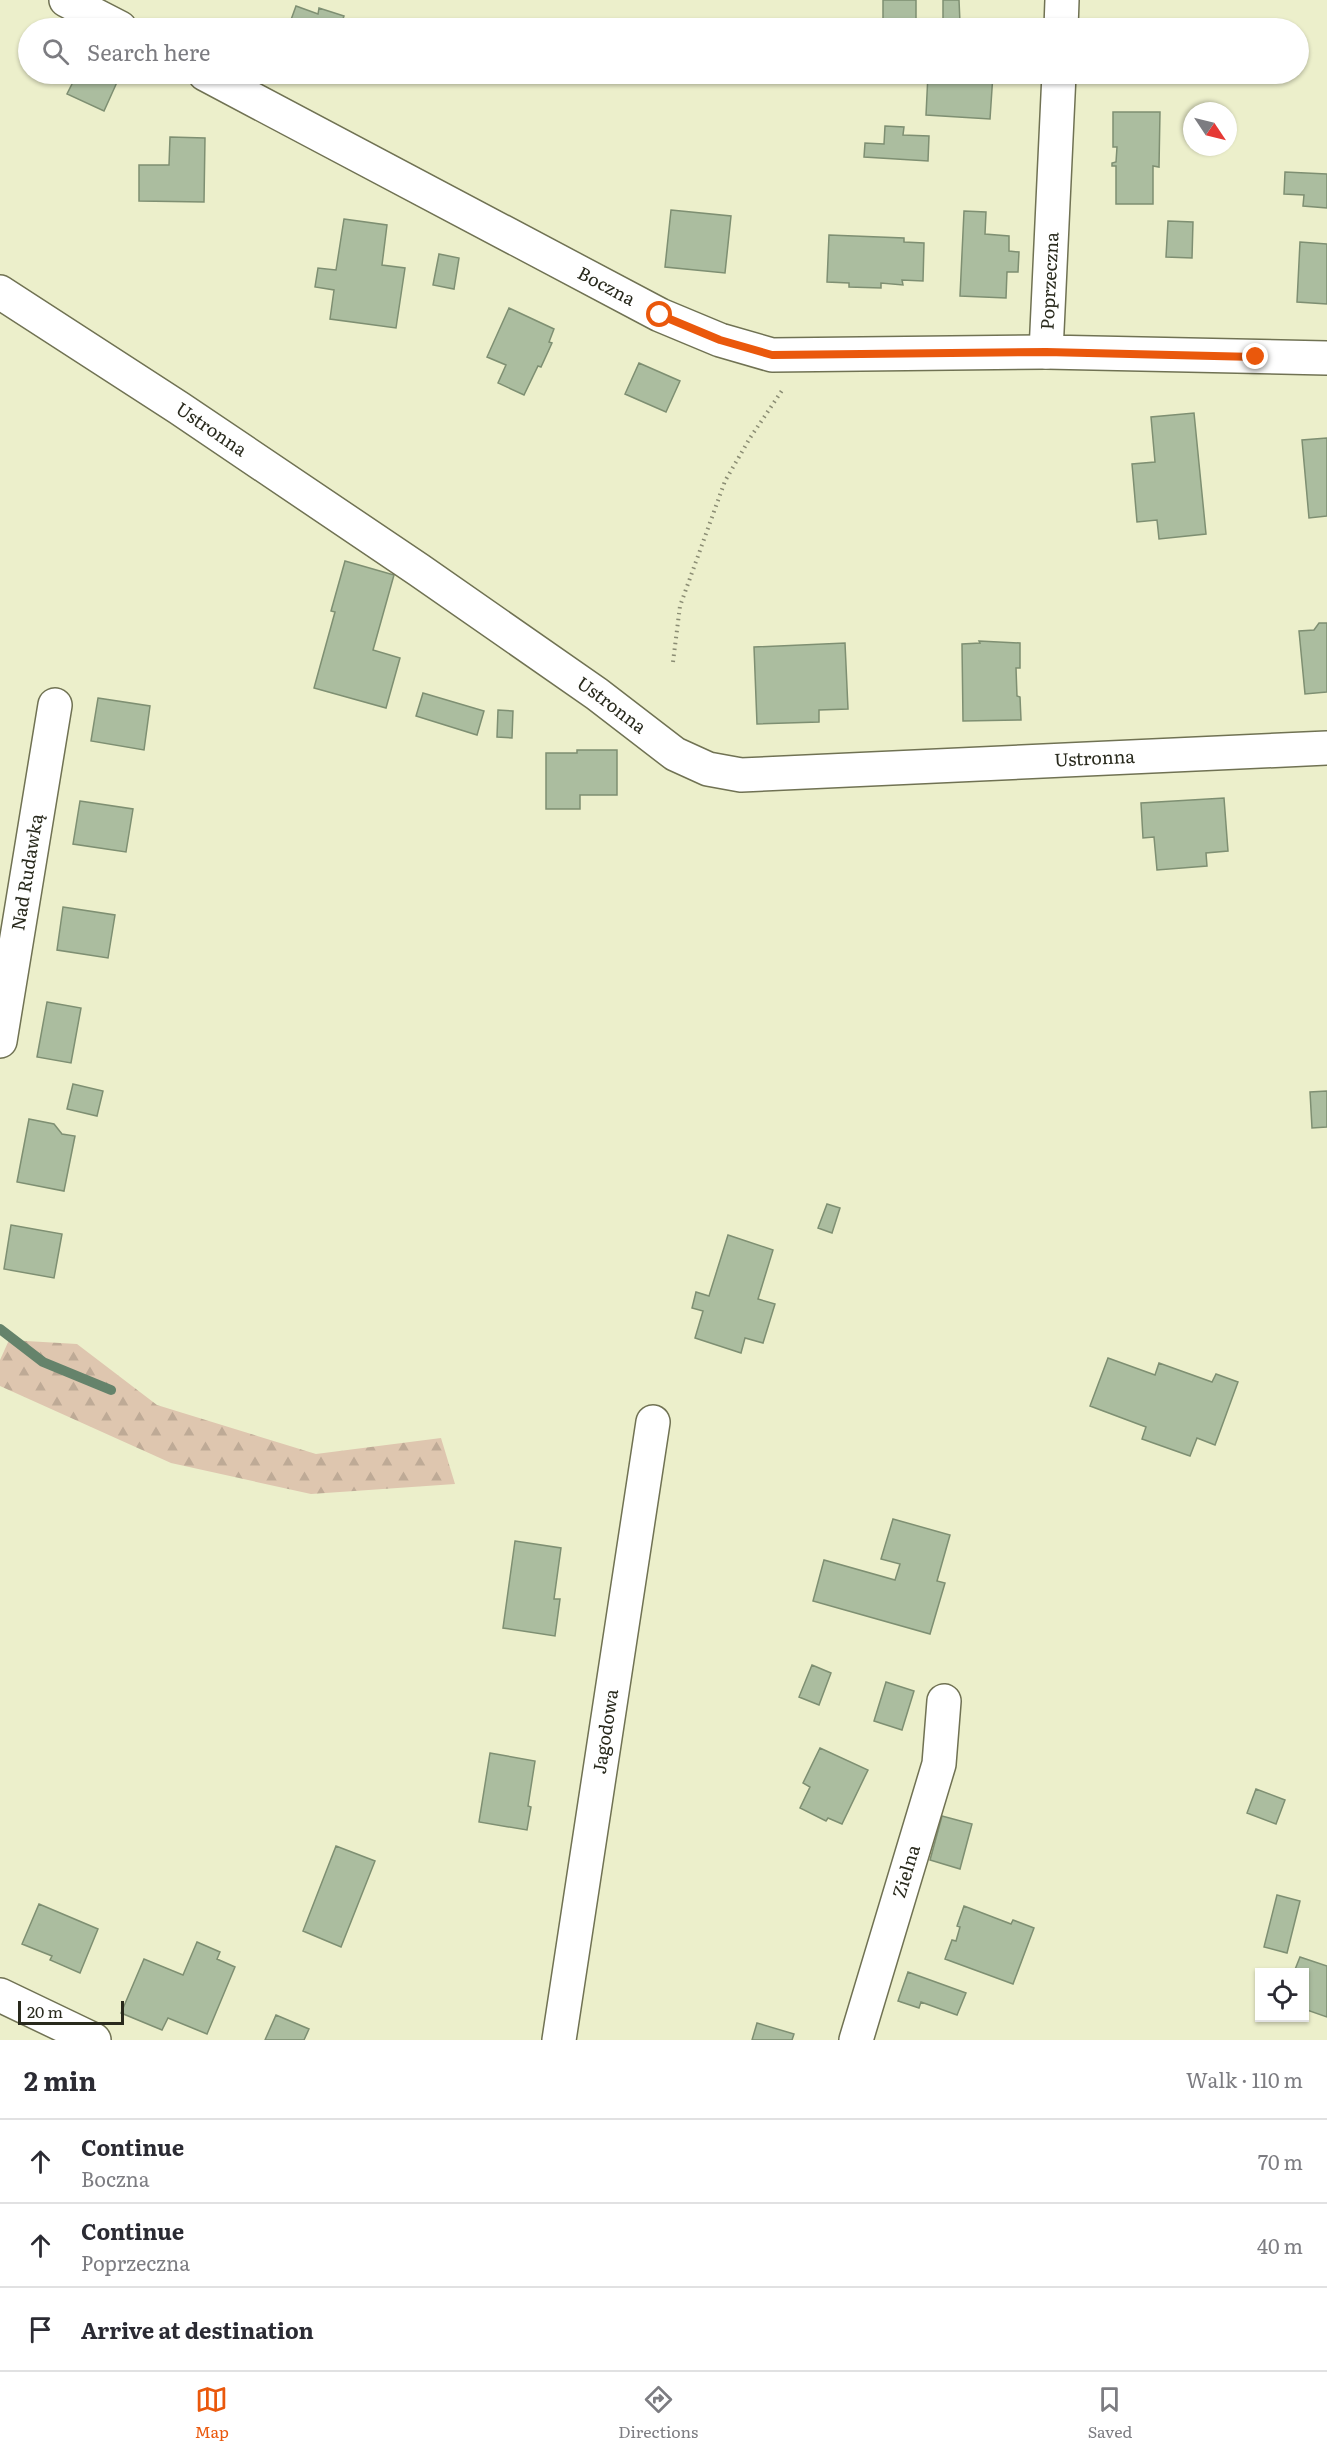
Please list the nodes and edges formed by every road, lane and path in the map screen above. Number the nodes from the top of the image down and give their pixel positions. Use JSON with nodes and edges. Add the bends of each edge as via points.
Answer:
{"nodes":[{"id":1,"x":66,"y":0,"type":"edge"},
{"id":2,"x":1062,"y":0,"type":"edge"},
{"id":3,"x":101,"y":18,"type":"edge"},
{"id":4,"x":1061,"y":18,"type":"edge"},
{"id":5,"x":224,"y":84,"type":"edge"},
{"id":6,"x":1059,"y":84,"type":"edge"},
{"id":7,"x":0,"y":292,"type":"edge"},
{"id":8,"x":1046,"y":352,"type":"junction"},
{"id":9,"x":808,"y":354,"type":"junction"},
{"id":10,"x":1327,"y":358,"type":"edge"},
{"id":11,"x":672,"y":662,"type":"dead end"},
{"id":12,"x":55,"y":705,"type":"dead end"},
{"id":13,"x":1327,"y":748,"type":"edge"},
{"id":14,"x":0,"y":1041,"type":"edge"},
{"id":15,"x":653,"y":1422,"type":"dead end"},
{"id":16,"x":944,"y":1701,"type":"dead end"},
{"id":17,"x":0,"y":1995,"type":"edge"},
{"id":18,"x":94,"y":2040,"type":"edge"},
{"id":19,"x":559,"y":2040,"type":"edge"},
{"id":20,"x":856,"y":2040,"type":"edge"}],
"edges":[{"from":1,"to":3,"type":"street"},
{"from":2,"to":4,"type":"street"},
{"from":5,"to":9,"type":"street","name":"Boczna","via":[[660,315],[720,340],[772,355]]},
{"from":6,"to":8,"type":"street","name":"Poprzeczna"},
{"from":7,"to":13,"type":"street","name":"Ustronna","via":[[419,570],[597,694],[675,754],[708,769],[741,775]]},
{"from":8,"to":9,"type":"street","name":"Boczna"},
{"from":8,"to":10,"type":"street","name":"Poprzeczna"},
{"from":9,"to":11,"type":"path","via":[[725,481],[680,606]]},
{"from":12,"to":14,"type":"street","name":"Nad Rudawką"},
{"from":15,"to":19,"type":"street","name":"Jagodowa"},
{"from":16,"to":20,"type":"street","name":"Zielna","via":[[939,1764]]},
{"from":17,"to":18,"type":"street"}]}
